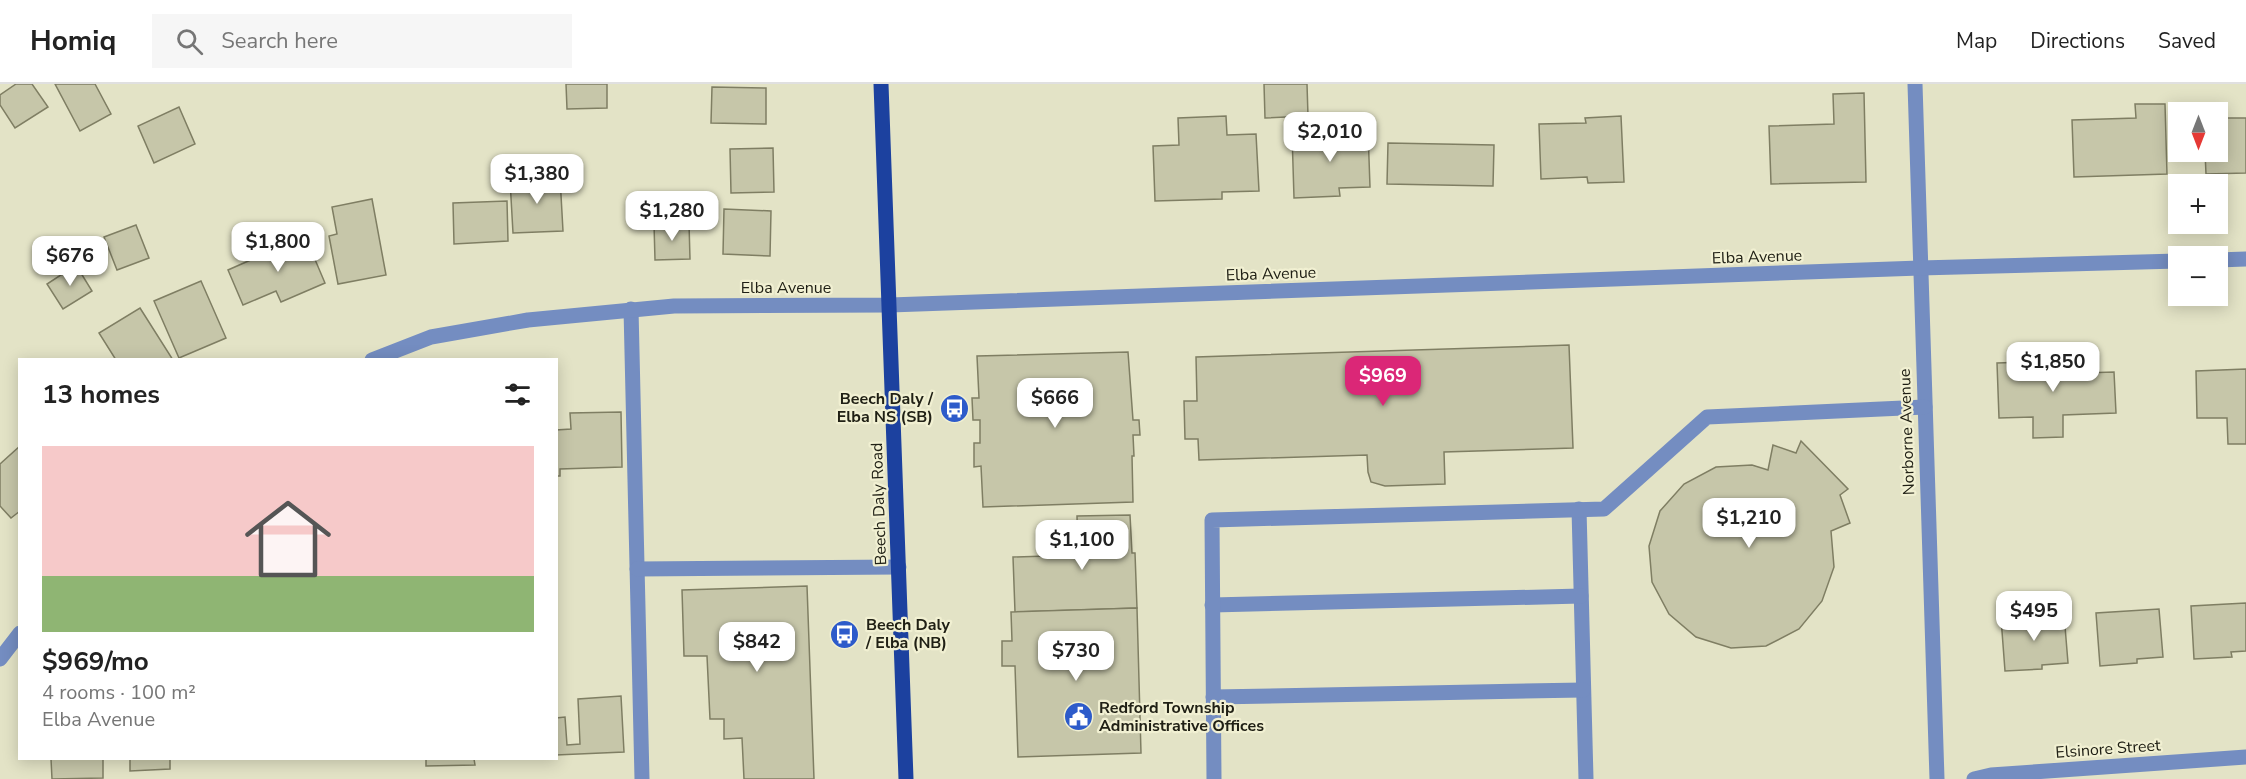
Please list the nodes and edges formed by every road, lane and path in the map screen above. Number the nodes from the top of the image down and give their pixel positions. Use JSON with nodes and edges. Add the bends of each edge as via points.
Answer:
{"nodes":[{"id":1,"x":881,"y":84,"type":"edge"},
{"id":2,"x":1915,"y":84,"type":"edge"},
{"id":3,"x":2246,"y":259,"type":"edge"},
{"id":4,"x":2228,"y":260,"type":"edge"},
{"id":5,"x":2168,"y":261,"type":"edge"},
{"id":6,"x":1920,"y":268,"type":"junction"},
{"id":7,"x":890,"y":305,"type":"junction"},
{"id":8,"x":630,"y":309,"type":"junction"},
{"id":9,"x":377,"y":358,"type":"edge"},
{"id":10,"x":1924,"y":407,"type":"junction"},
{"id":11,"x":1578,"y":510,"type":"junction"},
{"id":12,"x":899,"y":567,"type":"junction"},
{"id":13,"x":637,"y":569,"type":"junction"},
{"id":14,"x":1581,"y":596,"type":"junction"},
{"id":15,"x":1212,"y":605,"type":"junction"},
{"id":16,"x":18,"y":636,"type":"edge"},
{"id":17,"x":0,"y":659,"type":"edge"},
{"id":18,"x":1583,"y":690,"type":"junction"},
{"id":19,"x":1213,"y":697,"type":"junction"},
{"id":20,"x":2246,"y":758,"type":"edge"},
{"id":21,"x":642,"y":779,"type":"edge"},
{"id":22,"x":906,"y":779,"type":"edge"},
{"id":23,"x":1214,"y":779,"type":"edge"},
{"id":24,"x":1586,"y":779,"type":"edge"},
{"id":25,"x":1936,"y":779,"type":"edge"},
{"id":26,"x":1974,"y":779,"type":"edge"}],
"edges":[{"from":1,"to":7,"type":"main road","name":"Beech Daly Road"},
{"from":2,"to":6,"type":"street","name":"Norborne Avenue"},
{"from":3,"to":4,"type":"street"},
{"from":5,"to":6,"type":"street","name":"Elba Avenue"},
{"from":6,"to":7,"type":"street","name":"Elba Avenue"},
{"from":6,"to":10,"type":"street","name":"Norborne Avenue"},
{"from":7,"to":8,"type":"street","name":"Elba Avenue"},
{"from":7,"to":12,"type":"main road","name":"Beech Daly Road"},
{"from":8,"to":9,"type":"street","name":"Elba Avenue","via":[[528,320],[431,337]]},
{"from":8,"to":13,"type":"street"},
{"from":10,"to":11,"type":"street","via":[[1707,417],[1604,510]]},
{"from":10,"to":25,"type":"street","name":"Norborne Avenue"},
{"from":11,"to":14,"type":"street"},
{"from":11,"to":15,"type":"street","via":[[1212,520]]},
{"from":12,"to":13,"type":"street"},
{"from":12,"to":22,"type":"main road","name":"Beech Daly Road"},
{"from":13,"to":21,"type":"street"},
{"from":14,"to":15,"type":"street"},
{"from":14,"to":18,"type":"street"},
{"from":15,"to":19,"type":"street"},
{"from":16,"to":17,"type":"street"},
{"from":18,"to":19,"type":"street"},
{"from":18,"to":24,"type":"street"},
{"from":19,"to":23,"type":"street"},
{"from":20,"to":26,"type":"street","name":"Elsinore Street"}]}
